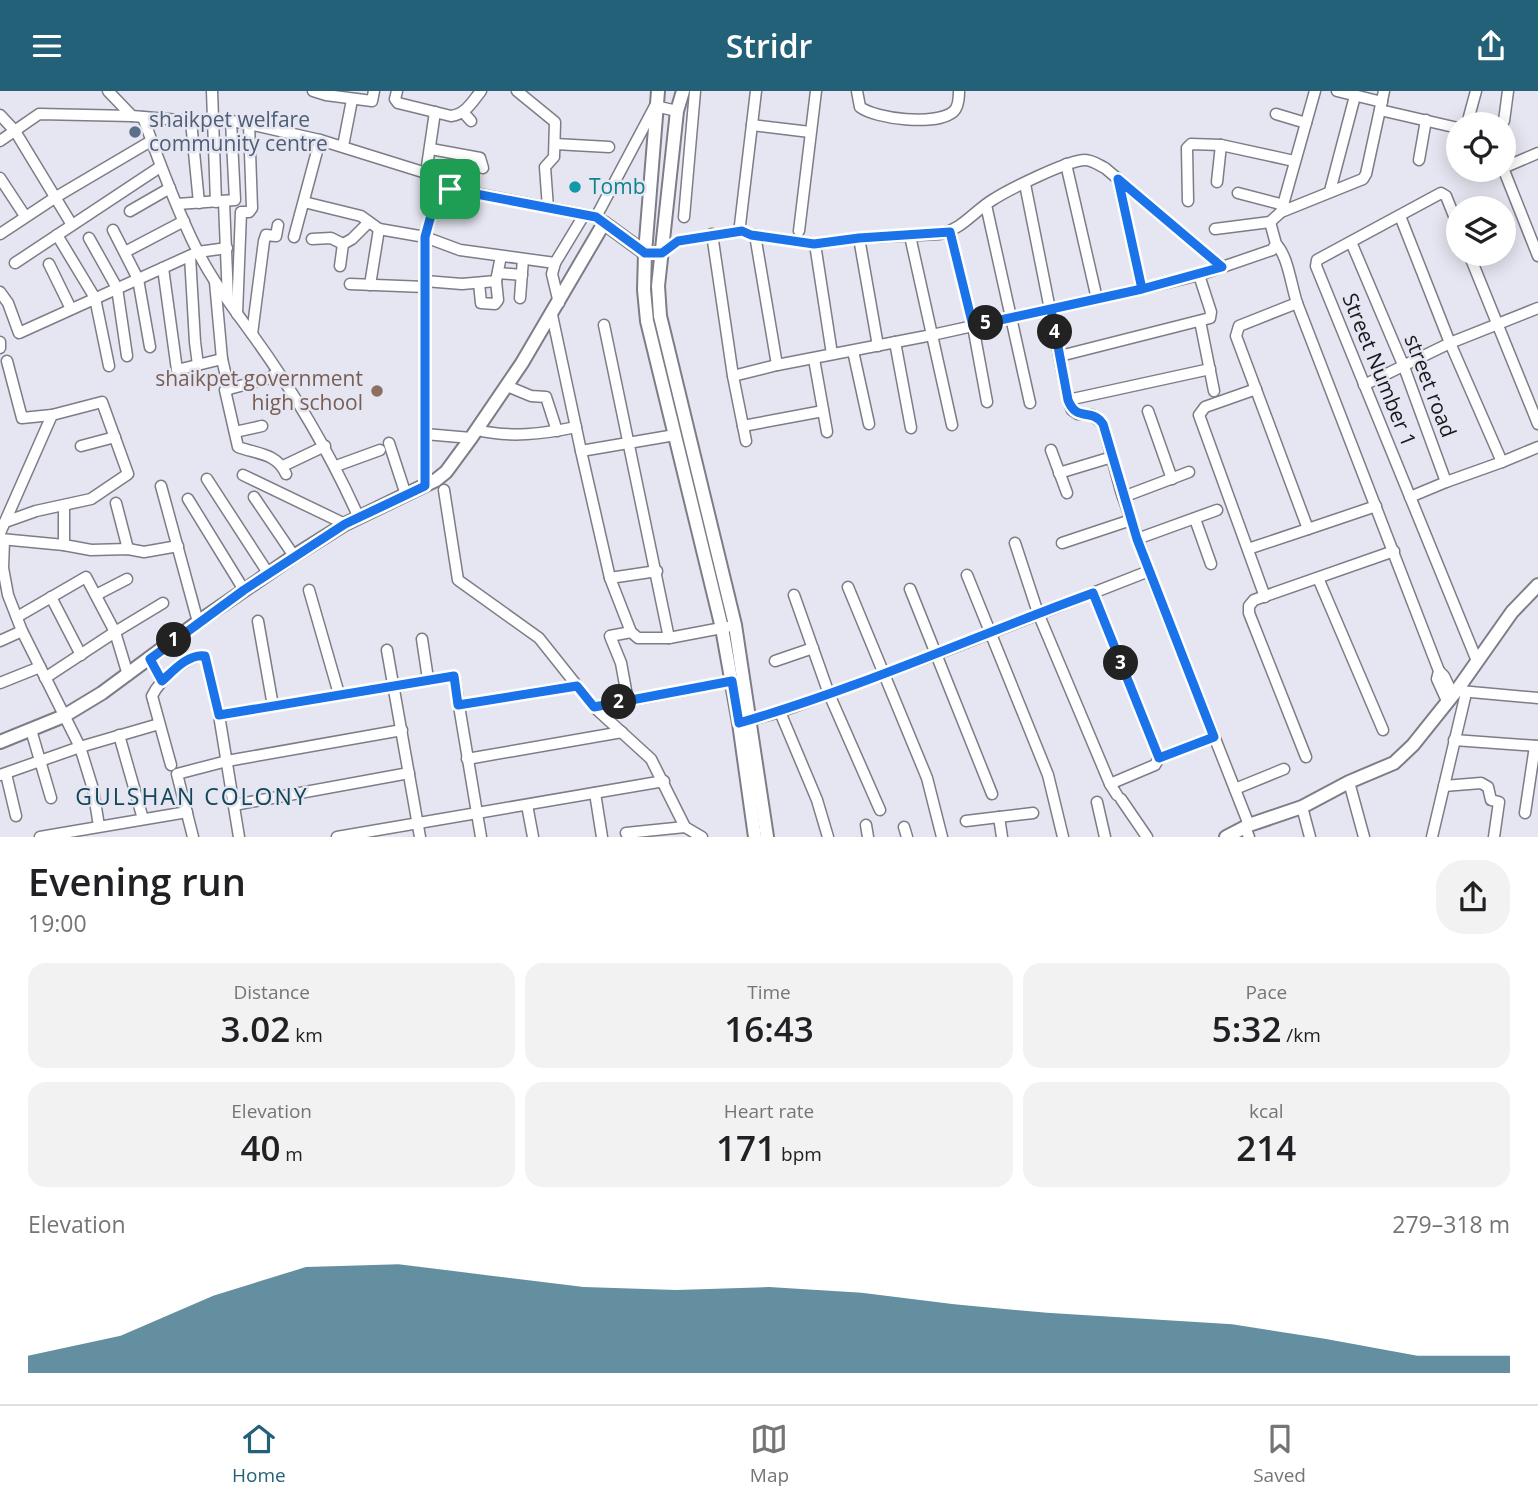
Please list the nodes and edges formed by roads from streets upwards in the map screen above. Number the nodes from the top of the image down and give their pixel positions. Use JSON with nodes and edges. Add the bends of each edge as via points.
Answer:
{"nodes":[{"id":1,"x":108,"y":91,"type":"edge"},
{"id":2,"x":212,"y":91,"type":"edge"},
{"id":3,"x":313,"y":91,"type":"edge"},
{"id":4,"x":374,"y":91,"type":"edge"},
{"id":5,"x":397,"y":91,"type":"edge"},
{"id":6,"x":481,"y":91,"type":"edge"},
{"id":7,"x":517,"y":91,"type":"edge"},
{"id":8,"x":657,"y":91,"type":"edge"},
{"id":9,"x":683,"y":91,"type":"edge"},
{"id":10,"x":695,"y":91,"type":"edge"},
{"id":11,"x":756,"y":91,"type":"edge"},
{"id":12,"x":816,"y":91,"type":"edge"},
{"id":13,"x":857,"y":91,"type":"edge"},
{"id":14,"x":959,"y":91,"type":"edge"},
{"id":15,"x":1315,"y":91,"type":"edge"},
{"id":16,"x":1337,"y":91,"type":"edge"},
{"id":17,"x":1384,"y":91,"type":"edge"},
{"id":18,"x":1476,"y":91,"type":"edge"},
{"id":19,"x":1508,"y":91,"type":"edge"},
{"id":20,"x":346,"y":96,"type":"edge"},
{"id":21,"x":1355,"y":96,"type":"junction"},
{"id":22,"x":655,"y":106,"type":"junction"},
{"id":23,"x":1381,"y":106,"type":"junction"},
{"id":24,"x":677,"y":111,"type":"junction"},
{"id":25,"x":435,"y":112,"type":"junction"},
{"id":26,"x":463,"y":112,"type":"junction"},
{"id":27,"x":1470,"y":112,"type":"edge"},
{"id":28,"x":1505,"y":112,"type":"edge"},
{"id":29,"x":1276,"y":114,"type":"dead end"},
{"id":30,"x":0,"y":115,"type":"edge"},
{"id":31,"x":138,"y":117,"type":"junction"},
{"id":32,"x":212,"y":120,"type":"junction"},
{"id":33,"x":1426,"y":120,"type":"junction"},
{"id":34,"x":191,"y":121,"type":"junction"},
{"id":35,"x":231,"y":121,"type":"junction"},
{"id":36,"x":471,"y":121,"type":"dead end"},
{"id":37,"x":1306,"y":123,"type":"junction"},
{"id":38,"x":249,"y":124,"type":"junction"},
{"id":39,"x":751,"y":125,"type":"junction"},
{"id":40,"x":1446,"y":125,"type":"edge"},
{"id":41,"x":15,"y":131,"type":"junction"},
{"id":42,"x":810,"y":132,"type":"junction"},
{"id":43,"x":320,"y":140,"type":"junction"},
{"id":44,"x":0,"y":141,"type":"edge"},
{"id":45,"x":151,"y":141,"type":"junction"},
{"id":46,"x":555,"y":144,"type":"junction"},
{"id":47,"x":1220,"y":145,"type":"junction"},
{"id":48,"x":343,"y":146,"type":"junction"},
{"id":49,"x":609,"y":147,"type":"dead end"},
{"id":50,"x":431,"y":149,"type":"junction"},
{"id":51,"x":1538,"y":153,"type":"edge"},
{"id":52,"x":1419,"y":160,"type":"dead end"},
{"id":53,"x":1294,"y":162,"type":"junction"},
{"id":54,"x":1516,"y":162,"type":"edge"},
{"id":55,"x":1066,"y":165,"type":"junction"},
{"id":56,"x":160,"y":167,"type":"junction"},
{"id":57,"x":483,"y":169,"type":"dead end"},
{"id":58,"x":426,"y":173,"type":"junction"},
{"id":59,"x":0,"y":178,"type":"edge"},
{"id":60,"x":1118,"y":179,"type":"junction"},
{"id":61,"x":1217,"y":182,"type":"dead end"},
{"id":62,"x":1509,"y":182,"type":"edge"},
{"id":63,"x":1026,"y":184,"type":"junction"},
{"id":64,"x":439,"y":186,"type":"junction"},
{"id":65,"x":170,"y":188,"type":"junction"},
{"id":66,"x":1330,"y":191,"type":"junction"},
{"id":67,"x":1238,"y":193,"type":"dead end"},
{"id":68,"x":56,"y":197,"type":"junction"},
{"id":69,"x":1446,"y":199,"type":"edge"},
{"id":70,"x":1188,"y":201,"type":"dead end"},
{"id":71,"x":220,"y":202,"type":"junction"},
{"id":72,"x":304,"y":202,"type":"junction"},
{"id":73,"x":199,"y":203,"type":"junction"},
{"id":74,"x":177,"y":204,"type":"junction"},
{"id":75,"x":986,"y":205,"type":"junction"},
{"id":76,"x":548,"y":208,"type":"junction"},
{"id":77,"x":1282,"y":209,"type":"junction"},
{"id":78,"x":130,"y":211,"type":"dead end"},
{"id":79,"x":584,"y":215,"type":"junction"},
{"id":80,"x":25,"y":216,"type":"junction"},
{"id":81,"x":1400,"y":216,"type":"junction"},
{"id":82,"x":684,"y":217,"type":"dead end"},
{"id":83,"x":600,"y":220,"type":"junction"},
{"id":84,"x":184,"y":221,"type":"junction"},
{"id":85,"x":369,"y":222,"type":"junction"},
{"id":86,"x":1270,"y":222,"type":"junction"},
{"id":87,"x":72,"y":225,"type":"junction"},
{"id":88,"x":278,"y":225,"type":"dead end"},
{"id":89,"x":740,"y":225,"type":"dead end"},
{"id":90,"x":379,"y":229,"type":"junction"},
{"id":91,"x":1214,"y":229,"type":"dead end"},
{"id":92,"x":113,"y":230,"type":"dead end"},
{"id":93,"x":799,"y":231,"type":"dead end"},
{"id":94,"x":950,"y":232,"type":"junction"},
{"id":95,"x":0,"y":234,"type":"edge"},
{"id":96,"x":712,"y":234,"type":"junction"},
{"id":97,"x":57,"y":235,"type":"junction"},
{"id":98,"x":755,"y":235,"type":"junction"},
{"id":99,"x":910,"y":236,"type":"junction"},
{"id":100,"x":294,"y":237,"type":"dead end"},
{"id":101,"x":425,"y":237,"type":"junction"},
{"id":102,"x":89,"y":238,"type":"dead end"},
{"id":103,"x":859,"y":238,"type":"junction"},
{"id":104,"x":312,"y":239,"type":"dead end"},
{"id":105,"x":1351,"y":242,"type":"junction"},
{"id":106,"x":343,"y":244,"type":"junction"},
{"id":107,"x":814,"y":244,"type":"junction"},
{"id":108,"x":1276,"y":244,"type":"junction"},
{"id":109,"x":227,"y":248,"type":"junction"},
{"id":110,"x":125,"y":252,"type":"junction"},
{"id":111,"x":645,"y":253,"type":"junction"},
{"id":112,"x":662,"y":253,"type":"junction"},
{"id":113,"x":194,"y":254,"type":"junction"},
{"id":114,"x":501,"y":256,"type":"junction"},
{"id":115,"x":1538,"y":256,"type":"edge"},
{"id":116,"x":523,"y":259,"type":"junction"},
{"id":117,"x":15,"y":263,"type":"dead end"},
{"id":118,"x":555,"y":263,"type":"junction"},
{"id":119,"x":49,"y":264,"type":"dead end"},
{"id":120,"x":340,"y":266,"type":"dead end"},
{"id":121,"x":1474,"y":266,"type":"edge"},
{"id":122,"x":1222,"y":267,"type":"junction"},
{"id":123,"x":163,"y":268,"type":"junction"},
{"id":124,"x":522,"y":275,"type":"junction"},
{"id":125,"x":1199,"y":275,"type":"junction"},
{"id":126,"x":497,"y":277,"type":"junction"},
{"id":127,"x":215,"y":278,"type":"junction"},
{"id":128,"x":138,"y":279,"type":"junction"},
{"id":129,"x":479,"y":283,"type":"junction"},
{"id":130,"x":350,"y":284,"type":"dead end"},
{"id":131,"x":425,"y":284,"type":"junction"},
{"id":132,"x":370,"y":285,"type":"junction"},
{"id":133,"x":117,"y":288,"type":"junction"},
{"id":134,"x":1142,"y":289,"type":"junction"},
{"id":135,"x":0,"y":292,"type":"edge"},
{"id":136,"x":520,"y":298,"type":"dead end"},
{"id":137,"x":94,"y":299,"type":"junction"},
{"id":138,"x":1097,"y":299,"type":"junction"},
{"id":139,"x":228,"y":300,"type":"junction"},
{"id":140,"x":559,"y":303,"type":"junction"},
{"id":141,"x":1297,"y":303,"type":"junction"},
{"id":142,"x":1538,"y":308,"type":"edge"},
{"id":143,"x":71,"y":309,"type":"junction"},
{"id":144,"x":1051,"y":309,"type":"junction"},
{"id":145,"x":237,"y":315,"type":"junction"},
{"id":146,"x":552,"y":315,"type":"junction"},
{"id":147,"x":1012,"y":318,"type":"junction"},
{"id":148,"x":1200,"y":321,"type":"junction"},
{"id":149,"x":1497,"y":324,"type":"junction"},
{"id":150,"x":604,"y":325,"type":"dead end"},
{"id":151,"x":973,"y":326,"type":"junction"},
{"id":152,"x":252,"y":334,"type":"junction"},
{"id":153,"x":932,"y":335,"type":"junction"},
{"id":154,"x":0,"y":342,"type":"edge"},
{"id":155,"x":895,"y":342,"type":"junction"},
{"id":156,"x":1450,"y":343,"type":"junction"},
{"id":157,"x":878,"y":346,"type":"junction"},
{"id":158,"x":150,"y":347,"type":"dead end"},
{"id":159,"x":0,"y":348,"type":"edge"},
{"id":160,"x":853,"y":351,"type":"junction"},
{"id":161,"x":832,"y":354,"type":"junction"},
{"id":162,"x":127,"y":356,"type":"dead end"},
{"id":163,"x":1060,"y":356,"type":"junction"},
{"id":164,"x":222,"y":359,"type":"junction"},
{"id":165,"x":814,"y":359,"type":"junction"},
{"id":166,"x":6,"y":361,"type":"dead end"},
{"id":167,"x":198,"y":365,"type":"junction"},
{"id":168,"x":776,"y":365,"type":"junction"},
{"id":169,"x":109,"y":366,"type":"dead end"},
{"id":170,"x":1404,"y":367,"type":"junction"},
{"id":171,"x":1210,"y":369,"type":"junction"},
{"id":172,"x":277,"y":372,"type":"junction"},
{"id":173,"x":733,"y":376,"type":"junction"},
{"id":174,"x":1364,"y":385,"type":"junction"},
{"id":175,"x":507,"y":386,"type":"junction"},
{"id":176,"x":229,"y":389,"type":"junction"},
{"id":177,"x":1256,"y":389,"type":"junction"},
{"id":178,"x":1214,"y":391,"type":"dead end"},
{"id":179,"x":1068,"y":400,"type":"junction"},
{"id":180,"x":987,"y":402,"type":"dead end"},
{"id":181,"x":1030,"y":403,"type":"dead end"},
{"id":182,"x":823,"y":411,"type":"junction"},
{"id":183,"x":1148,"y":411,"type":"dead end"},
{"id":184,"x":52,"y":415,"type":"junction"},
{"id":185,"x":869,"y":424,"type":"dead end"},
{"id":186,"x":1538,"y":424,"type":"edge"},
{"id":187,"x":952,"y":425,"type":"dead end"},
{"id":188,"x":262,"y":426,"type":"dead end"},
{"id":189,"x":743,"y":426,"type":"junction"},
{"id":190,"x":576,"y":427,"type":"junction"},
{"id":191,"x":911,"y":428,"type":"dead end"},
{"id":192,"x":557,"y":431,"type":"junction"},
{"id":193,"x":235,"y":432,"type":"junction"},
{"id":194,"x":827,"y":432,"type":"dead end"},
{"id":195,"x":425,"y":434,"type":"junction"},
{"id":196,"x":474,"y":434,"type":"junction"},
{"id":197,"x":675,"y":435,"type":"junction"},
{"id":198,"x":115,"y":437,"type":"junction"},
{"id":199,"x":746,"y":440,"type":"dead end"},
{"id":200,"x":631,"y":442,"type":"junction"},
{"id":201,"x":388,"y":443,"type":"dead end"},
{"id":202,"x":80,"y":446,"type":"dead end"},
{"id":203,"x":325,"y":446,"type":"junction"},
{"id":204,"x":1538,"y":447,"type":"edge"},
{"id":205,"x":380,"y":450,"type":"dead end"},
{"id":206,"x":1051,"y":450,"type":"dead end"},
{"id":207,"x":581,"y":451,"type":"junction"},
{"id":208,"x":1112,"y":457,"type":"junction"},
{"id":209,"x":1500,"y":459,"type":"junction"},
{"id":210,"x":336,"y":466,"type":"junction"},
{"id":211,"x":1189,"y":472,"type":"dead end"},
{"id":212,"x":1059,"y":473,"type":"junction"},
{"id":213,"x":243,"y":475,"type":"dead end"},
{"id":214,"x":207,"y":479,"type":"dead end"},
{"id":215,"x":1172,"y":479,"type":"junction"},
{"id":216,"x":1446,"y":482,"type":"junction"},
{"id":217,"x":161,"y":486,"type":"dead end"},
{"id":218,"x":425,"y":486,"type":"junction"},
{"id":219,"x":444,"y":490,"type":"dead end"},
{"id":220,"x":1067,"y":493,"type":"dead end"},
{"id":221,"x":406,"y":495,"type":"junction"},
{"id":222,"x":254,"y":497,"type":"dead end"},
{"id":223,"x":1123,"y":497,"type":"junction"},
{"id":224,"x":1410,"y":497,"type":"junction"},
{"id":225,"x":188,"y":499,"type":"dead end"},
{"id":226,"x":116,"y":503,"type":"dead end"},
{"id":227,"x":1376,"y":506,"type":"junction"},
{"id":228,"x":64,"y":509,"type":"dead end"},
{"id":229,"x":1217,"y":510,"type":"dead end"},
{"id":230,"x":359,"y":518,"type":"junction"},
{"id":231,"x":1195,"y":519,"type":"junction"},
{"id":232,"x":1131,"y":520,"type":"junction"},
{"id":233,"x":5,"y":522,"type":"junction"},
{"id":234,"x":345,"y":524,"type":"junction"},
{"id":235,"x":1308,"y":529,"type":"junction"},
{"id":236,"x":1,"y":537,"type":"edge"},
{"id":237,"x":1137,"y":539,"type":"junction"},
{"id":238,"x":1015,"y":543,"type":"dead end"},
{"id":239,"x":1062,"y":543,"type":"dead end"},
{"id":240,"x":64,"y":545,"type":"junction"},
{"id":241,"x":178,"y":546,"type":"junction"},
{"id":242,"x":1248,"y":548,"type":"junction"},
{"id":243,"x":128,"y":549,"type":"junction"},
{"id":244,"x":1394,"y":551,"type":"junction"},
{"id":245,"x":295,"y":556,"type":"junction"},
{"id":246,"x":1211,"y":564,"type":"dead end"},
{"id":247,"x":1,"y":569,"type":"edge"},
{"id":248,"x":657,"y":571,"type":"junction"},
{"id":249,"x":1149,"y":571,"type":"junction"},
{"id":250,"x":268,"y":573,"type":"junction"},
{"id":251,"x":967,"y":575,"type":"dead end"},
{"id":252,"x":610,"y":578,"type":"junction"},
{"id":253,"x":1318,"y":578,"type":"junction"},
{"id":254,"x":127,"y":579,"type":"dead end"},
{"id":255,"x":1538,"y":585,"type":"edge"},
{"id":256,"x":848,"y":587,"type":"dead end"},
{"id":257,"x":909,"y":589,"type":"dead end"},
{"id":258,"x":244,"y":590,"type":"junction"},
{"id":259,"x":309,"y":590,"type":"dead end"},
{"id":260,"x":1093,"y":593,"type":"junction"},
{"id":261,"x":96,"y":595,"type":"junction"},
{"id":262,"x":794,"y":595,"type":"dead end"},
{"id":263,"x":4,"y":596,"type":"edge"},
{"id":264,"x":51,"y":597,"type":"junction"},
{"id":265,"x":1265,"y":597,"type":"junction"},
{"id":266,"x":163,"y":603,"type":"dead end"},
{"id":267,"x":1038,"y":613,"type":"junction"},
{"id":268,"x":17,"y":617,"type":"junction"},
{"id":269,"x":258,"y":621,"type":"dead end"},
{"id":270,"x":198,"y":622,"type":"junction"},
{"id":271,"x":729,"y":626,"type":"junction"},
{"id":272,"x":22,"y":631,"type":"junction"},
{"id":273,"x":116,"y":632,"type":"junction"},
{"id":274,"x":631,"y":632,"type":"junction"},
{"id":275,"x":989,"y":632,"type":"junction"},
{"id":276,"x":670,"y":638,"type":"junction"},
{"id":277,"x":422,"y":639,"type":"dead end"},
{"id":278,"x":0,"y":641,"type":"edge"},
{"id":279,"x":813,"y":648,"type":"junction"},
{"id":280,"x":387,"y":650,"type":"dead end"},
{"id":281,"x":937,"y":654,"type":"junction"},
{"id":282,"x":82,"y":655,"type":"junction"},
{"id":283,"x":150,"y":659,"type":"junction"},
{"id":284,"x":775,"y":661,"type":"dead end"},
{"id":285,"x":1477,"y":661,"type":"junction"},
{"id":286,"x":40,"y":667,"type":"junction"},
{"id":287,"x":884,"y":674,"type":"junction"},
{"id":288,"x":128,"y":675,"type":"junction"},
{"id":289,"x":45,"y":678,"type":"junction"},
{"id":290,"x":428,"y":680,"type":"junction"},
{"id":291,"x":162,"y":681,"type":"junction"},
{"id":292,"x":732,"y":681,"type":"junction"},
{"id":293,"x":0,"y":683,"type":"edge"},
{"id":294,"x":394,"y":685,"type":"junction"},
{"id":295,"x":577,"y":686,"type":"junction"},
{"id":296,"x":1538,"y":686,"type":"edge"},
{"id":297,"x":339,"y":694,"type":"junction"},
{"id":298,"x":829,"y":694,"type":"junction"},
{"id":299,"x":1456,"y":695,"type":"junction"},
{"id":300,"x":1534,"y":698,"type":"edge"},
{"id":301,"x":628,"y":701,"type":"junction"},
{"id":302,"x":458,"y":705,"type":"junction"},
{"id":303,"x":273,"y":706,"type":"junction"},
{"id":304,"x":594,"y":707,"type":"junction"},
{"id":305,"x":780,"y":712,"type":"junction"},
{"id":306,"x":219,"y":715,"type":"junction"},
{"id":307,"x":64,"y":716,"type":"junction"},
{"id":308,"x":744,"y":721,"type":"junction"},
{"id":309,"x":159,"y":724,"type":"junction"},
{"id":310,"x":32,"y":730,"type":"junction"},
{"id":311,"x":402,"y":730,"type":"junction"},
{"id":312,"x":1384,"y":730,"type":"dead end"},
{"id":313,"x":622,"y":732,"type":"junction"},
{"id":314,"x":119,"y":735,"type":"junction"},
{"id":315,"x":1214,"y":737,"type":"junction"},
{"id":316,"x":1454,"y":740,"type":"junction"},
{"id":317,"x":0,"y":742,"type":"edge"},
{"id":318,"x":1537,"y":746,"type":"edge"},
{"id":319,"x":80,"y":747,"type":"junction"},
{"id":320,"x":1306,"y":757,"type":"dead end"},
{"id":321,"x":467,"y":758,"type":"junction"},
{"id":322,"x":1159,"y":758,"type":"junction"},
{"id":323,"x":41,"y":761,"type":"junction"},
{"id":324,"x":227,"y":761,"type":"junction"},
{"id":325,"x":171,"y":765,"type":"dead end"},
{"id":326,"x":1284,"y":769,"type":"dead end"},
{"id":327,"x":409,"y":773,"type":"junction"},
{"id":328,"x":3,"y":774,"type":"edge"},
{"id":329,"x":664,"y":781,"type":"junction"},
{"id":330,"x":1349,"y":782,"type":"junction"},
{"id":331,"x":1110,"y":784,"type":"junction"},
{"id":332,"x":1444,"y":786,"type":"junction"},
{"id":333,"x":1235,"y":789,"type":"junction"},
{"id":334,"x":595,"y":793,"type":"junction"},
{"id":335,"x":992,"y":794,"type":"dead end"},
{"id":336,"x":51,"y":797,"type":"dead end"},
{"id":337,"x":1097,"y":802,"type":"dead end"},
{"id":338,"x":234,"y":805,"type":"junction"},
{"id":339,"x":527,"y":805,"type":"junction"},
{"id":340,"x":1302,"y":807,"type":"junction"},
{"id":341,"x":880,"y":810,"type":"dead end"},
{"id":342,"x":187,"y":812,"type":"junction"},
{"id":343,"x":477,"y":813,"type":"junction"},
{"id":344,"x":1032,"y":813,"type":"dead end"},
{"id":345,"x":1525,"y":813,"type":"dead end"},
{"id":346,"x":16,"y":816,"type":"dead end"},
{"id":347,"x":999,"y":817,"type":"junction"},
{"id":348,"x":144,"y":819,"type":"junction"},
{"id":349,"x":966,"y":821,"type":"dead end"},
{"id":350,"x":417,"y":823,"type":"junction"},
{"id":351,"x":866,"y":825,"type":"dead end"},
{"id":352,"x":99,"y":826,"type":"junction"},
{"id":353,"x":685,"y":827,"type":"junction"},
{"id":354,"x":1247,"y":829,"type":"edge"},
{"id":355,"x":626,"y":834,"type":"dead end"},
{"id":356,"x":40,"y":837,"type":"edge"},
{"id":357,"x":193,"y":837,"type":"edge"},
{"id":358,"x":239,"y":837,"type":"edge"},
{"id":359,"x":337,"y":837,"type":"edge"},
{"id":360,"x":419,"y":837,"type":"edge"},
{"id":361,"x":481,"y":837,"type":"edge"},
{"id":362,"x":533,"y":837,"type":"edge"},
{"id":363,"x":603,"y":837,"type":"edge"},
{"id":364,"x":702,"y":837,"type":"edge"},
{"id":365,"x":755,"y":837,"type":"edge"},
{"id":366,"x":767,"y":837,"type":"edge"},
{"id":367,"x":828,"y":837,"type":"edge"},
{"id":368,"x":868,"y":837,"type":"edge"},
{"id":369,"x":942,"y":837,"type":"edge"},
{"id":370,"x":1002,"y":837,"type":"edge"},
{"id":371,"x":1063,"y":837,"type":"edge"},
{"id":372,"x":1105,"y":837,"type":"edge"},
{"id":373,"x":1147,"y":837,"type":"edge"},
{"id":374,"x":1226,"y":837,"type":"edge"},
{"id":375,"x":1310,"y":837,"type":"edge"},
{"id":376,"x":1364,"y":837,"type":"edge"},
{"id":377,"x":1432,"y":837,"type":"edge"},
{"id":378,"x":1494,"y":837,"type":"edge"}],
"edges":[{"from":1,"to":31,"type":"street"},
{"from":2,"to":32,"type":"street"},
{"from":3,"to":20,"type":"street"},
{"from":4,"to":20,"type":"street","via":[[372,101]]},
{"from":5,"to":25,"type":"street","via":[[398,103]]},
{"from":6,"to":26,"type":"street"},
{"from":7,"to":46,"type":"street","via":[[555,122]]},
{"from":8,"to":22,"type":"street"},
{"from":9,"to":24,"type":"street"},
{"from":10,"to":82,"type":"street"},
{"from":11,"to":39,"type":"street"},
{"from":12,"to":42,"type":"street"},
{"from":13,"to":14,"type":"street","via":[[865,111],[914,120],[953,113]]},
{"from":15,"to":37,"type":"street"},
{"from":16,"to":21,"type":"street"},
{"from":17,"to":23,"type":"street"},
{"from":18,"to":27,"type":"street"},
{"from":19,"to":28,"type":"street"},
{"from":20,"to":48,"type":"street"},
{"from":21,"to":23,"type":"street"},
{"from":21,"to":66,"type":"street"},
{"from":22,"to":24,"type":"street"},
{"from":22,"to":83,"type":"street"},
{"from":22,"to":111,"type":"street"},
{"from":23,"to":33,"type":"street"},
{"from":23,"to":66,"type":"street","via":[[1363,179]]},
{"from":24,"to":112,"type":"street"},
{"from":25,"to":26,"type":"street","via":[[451,116]]},
{"from":25,"to":50,"type":"street"},
{"from":26,"to":36,"type":"street"},
{"from":29,"to":37,"type":"street"},
{"from":30,"to":41,"type":"street"},
{"from":31,"to":34,"type":"street"},
{"from":31,"to":41,"type":"street","via":[[39,114]]},
{"from":31,"to":45,"type":"street"},
{"from":32,"to":34,"type":"street"},
{"from":32,"to":35,"type":"street"},
{"from":32,"to":71,"type":"street"},
{"from":33,"to":40,"type":"street"},
{"from":33,"to":52,"type":"street"},
{"from":34,"to":73,"type":"street"},
{"from":35,"to":38,"type":"street"},
{"from":35,"to":71,"type":"street","via":[[235,200]]},
{"from":37,"to":53,"type":"street"},
{"from":38,"to":43,"type":"street"},
{"from":38,"to":145,"type":"street","via":[[252,208],[242,212]]},
{"from":39,"to":42,"type":"street"},
{"from":39,"to":89,"type":"street"},
{"from":41,"to":44,"type":"street"},
{"from":41,"to":68,"type":"street"},
{"from":42,"to":93,"type":"street"},
{"from":43,"to":48,"type":"street"},
{"from":43,"to":72,"type":"street"},
{"from":45,"to":56,"type":"street"},
{"from":45,"to":68,"type":"street"},
{"from":46,"to":49,"type":"street"},
{"from":46,"to":76,"type":"street","via":[[554,159],[545,167]]},
{"from":47,"to":53,"type":"street"},
{"from":47,"to":61,"type":"street"},
{"from":47,"to":70,"type":"street","via":[[1188,146]]},
{"from":48,"to":58,"type":"street"},
{"from":50,"to":57,"type":"street","via":[[480,158]]},
{"from":50,"to":58,"type":"street"},
{"from":51,"to":54,"type":"street"},
{"from":53,"to":77,"type":"street"},
{"from":55,"to":60,"type":"street","via":[[1084,160]]},
{"from":55,"to":63,"type":"street"},
{"from":55,"to":138,"type":"street"},
{"from":56,"to":65,"type":"street"},
{"from":56,"to":87,"type":"street"},
{"from":58,"to":64,"type":"street"},
{"from":59,"to":80,"type":"street"},
{"from":60,"to":122,"type":"street"},
{"from":60,"to":134,"type":"street"},
{"from":62,"to":115,"type":"street"},
{"from":63,"to":75,"type":"street"},
{"from":63,"to":144,"type":"street"},
{"from":64,"to":76,"type":"street"},
{"from":64,"to":101,"type":"street"},
{"from":65,"to":74,"type":"street"},
{"from":65,"to":78,"type":"street"},
{"from":66,"to":77,"type":"street"},
{"from":67,"to":77,"type":"street"},
{"from":68,"to":80,"type":"street"},
{"from":68,"to":87,"type":"street"},
{"from":69,"to":81,"type":"street","name":"Street Number 1","via":[[1444,194]]},
{"from":71,"to":73,"type":"street"},
{"from":71,"to":109,"type":"street"},
{"from":72,"to":85,"type":"street"},
{"from":72,"to":100,"type":"street"},
{"from":73,"to":74,"type":"street"},
{"from":74,"to":84,"type":"street"},
{"from":75,"to":94,"type":"street"},
{"from":75,"to":147,"type":"street"},
{"from":76,"to":79,"type":"street"},
{"from":77,"to":86,"type":"street"},
{"from":79,"to":83,"type":"street"},
{"from":79,"to":118,"type":"street"},
{"from":80,"to":95,"type":"street"},
{"from":81,"to":105,"type":"street","name":"Street Number 1"},
{"from":81,"to":156,"type":"street"},
{"from":83,"to":111,"type":"street"},
{"from":83,"to":140,"type":"street"},
{"from":84,"to":110,"type":"street"},
{"from":84,"to":113,"type":"street"},
{"from":85,"to":90,"type":"street"},
{"from":85,"to":106,"type":"street"},
{"from":86,"to":91,"type":"street"},
{"from":86,"to":108,"type":"street"},
{"from":87,"to":97,"type":"street"},
{"from":88,"to":152,"type":"street","via":[[276,236],[266,235],[264,241]]},
{"from":90,"to":101,"type":"street"},
{"from":90,"to":132,"type":"street"},
{"from":92,"to":110,"type":"street"},
{"from":94,"to":99,"type":"street"},
{"from":94,"to":151,"type":"street"},
{"from":96,"to":98,"type":"street","via":[[742,231]]},
{"from":96,"to":112,"type":"street","via":[[678,241]]},
{"from":96,"to":173,"type":"street"},
{"from":97,"to":117,"type":"street"},
{"from":97,"to":137,"type":"street"},
{"from":98,"to":107,"type":"street"},
{"from":98,"to":168,"type":"street"},
{"from":99,"to":103,"type":"street"},
{"from":99,"to":153,"type":"street"},
{"from":101,"to":114,"type":"street","via":[[460,250]]},
{"from":101,"to":131,"type":"street"},
{"from":102,"to":133,"type":"street"},
{"from":103,"to":107,"type":"street"},
{"from":103,"to":157,"type":"street"},
{"from":104,"to":106,"type":"street"},
{"from":105,"to":170,"type":"street","name":"street road"},
{"from":105,"to":174,"type":"street","name":"Street Number 1","via":[[1317,260],[1316,266]]},
{"from":106,"to":120,"type":"street"},
{"from":107,"to":161,"type":"street"},
{"from":108,"to":122,"type":"street","via":[[1272,250]]},
{"from":108,"to":141,"type":"street","via":[[1285,254]]},
{"from":109,"to":113,"type":"street"},
{"from":109,"to":139,"type":"street"},
{"from":110,"to":128,"type":"street"},
{"from":111,"to":112,"type":"street"},
{"from":111,"to":197,"type":"street","via":[[647,321]]},
{"from":112,"to":271,"type":"street","via":[[660,316]]},
{"from":113,"to":123,"type":"street"},
{"from":113,"to":127,"type":"street"},
{"from":113,"to":167,"type":"street"},
{"from":114,"to":116,"type":"street"},
{"from":114,"to":126,"type":"street"},
{"from":116,"to":118,"type":"street"},
{"from":116,"to":124,"type":"street"},
{"from":118,"to":140,"type":"street","via":[[552,274]]},
{"from":119,"to":143,"type":"street"},
{"from":121,"to":149,"type":"street"},
{"from":122,"to":125,"type":"street"},
{"from":123,"to":128,"type":"street"},
{"from":123,"to":167,"type":"street","via":[[177,370]]},
{"from":124,"to":126,"type":"street"},
{"from":124,"to":136,"type":"street"},
{"from":125,"to":134,"type":"street"},
{"from":125,"to":148,"type":"street","via":[[1211,312],[1210,318]]},
{"from":126,"to":129,"type":"street"},
{"from":126,"to":129,"type":"street","via":[[495,304],[481,304]]},
{"from":127,"to":139,"type":"street"},
{"from":127,"to":164,"type":"street"},
{"from":128,"to":133,"type":"street"},
{"from":128,"to":158,"type":"street"},
{"from":129,"to":131,"type":"street"},
{"from":130,"to":132,"type":"street"},
{"from":131,"to":132,"type":"street"},
{"from":131,"to":195,"type":"street"},
{"from":133,"to":137,"type":"street"},
{"from":133,"to":162,"type":"street"},
{"from":134,"to":138,"type":"street"},
{"from":135,"to":143,"type":"street","via":[[19,333]]},
{"from":137,"to":143,"type":"street"},
{"from":137,"to":169,"type":"street"},
{"from":138,"to":144,"type":"street"},
{"from":139,"to":145,"type":"street"},
{"from":140,"to":146,"type":"street"},
{"from":141,"to":177,"type":"street","via":[[1239,326],[1236,336]]},
{"from":141,"to":227,"type":"street"},
{"from":142,"to":149,"type":"street"},
{"from":144,"to":147,"type":"street"},
{"from":144,"to":163,"type":"street"},
{"from":145,"to":152,"type":"street"},
{"from":146,"to":175,"type":"street"},
{"from":146,"to":190,"type":"street"},
{"from":147,"to":151,"type":"street"},
{"from":147,"to":181,"type":"street"},
{"from":148,"to":163,"type":"street"},
{"from":148,"to":171,"type":"street"},
{"from":149,"to":156,"type":"street"},
{"from":149,"to":186,"type":"street"},
{"from":150,"to":200,"type":"street"},
{"from":151,"to":153,"type":"street"},
{"from":151,"to":180,"type":"street"},
{"from":152,"to":172,"type":"street"},
{"from":153,"to":155,"type":"street"},
{"from":153,"to":187,"type":"street"},
{"from":154,"to":159,"type":"street"},
{"from":155,"to":157,"type":"street"},
{"from":155,"to":191,"type":"street"},
{"from":156,"to":170,"type":"street"},
{"from":156,"to":209,"type":"street"},
{"from":157,"to":160,"type":"street"},
{"from":160,"to":161,"type":"street"},
{"from":160,"to":185,"type":"street"},
{"from":161,"to":165,"type":"street"},
{"from":163,"to":179,"type":"street"},
{"from":164,"to":167,"type":"street"},
{"from":164,"to":176,"type":"street"},
{"from":165,"to":168,"type":"street"},
{"from":165,"to":182,"type":"street"},
{"from":166,"to":184,"type":"street","via":[[22,418]]},
{"from":168,"to":173,"type":"street"},
{"from":170,"to":174,"type":"street"},
{"from":170,"to":216,"type":"street","name":"street road"},
{"from":171,"to":178,"type":"street"},
{"from":171,"to":179,"type":"street"},
{"from":172,"to":176,"type":"street"},
{"from":172,"to":203,"type":"street"},
{"from":173,"to":189,"type":"street"},
{"from":174,"to":224,"type":"street","name":"Street Number 1"},
{"from":175,"to":192,"type":"street","via":[[546,397]]},
{"from":175,"to":196,"type":"street"},
{"from":176,"to":193,"type":"street","via":[[225,390]]},
{"from":177,"to":235,"type":"street"},
{"from":177,"to":242,"type":"street","via":[[1205,407],[1199,415]]},
{"from":179,"to":208,"type":"street","via":[[1078,414],[1099,419]]},
{"from":182,"to":189,"type":"street"},
{"from":182,"to":194,"type":"street"},
{"from":183,"to":215,"type":"street"},
{"from":184,"to":198,"type":"street","via":[[103,402]]},
{"from":184,"to":233,"type":"street"},
{"from":188,"to":193,"type":"street"},
{"from":189,"to":199,"type":"street"},
{"from":190,"to":192,"type":"street"},
{"from":190,"to":207,"type":"street"},
{"from":192,"to":196,"type":"street"},
{"from":193,"to":203,"type":"street","via":[[238,447],[273,457],[285,470]]},
{"from":195,"to":196,"type":"street"},
{"from":195,"to":218,"type":"street"},
{"from":196,"to":218,"type":"street","via":[[446,471]]},
{"from":197,"to":200,"type":"street"},
{"from":197,"to":271,"type":"street"},
{"from":198,"to":202,"type":"street"},
{"from":198,"to":233,"type":"street","via":[[128,474],[91,499],[36,510]]},
{"from":200,"to":207,"type":"street"},
{"from":200,"to":248,"type":"street"},
{"from":201,"to":221,"type":"street"},
{"from":203,"to":210,"type":"street"},
{"from":204,"to":209,"type":"street"},
{"from":205,"to":210,"type":"street"},
{"from":206,"to":212,"type":"street"},
{"from":207,"to":252,"type":"street"},
{"from":208,"to":212,"type":"street"},
{"from":208,"to":223,"type":"street"},
{"from":209,"to":216,"type":"street"},
{"from":210,"to":230,"type":"street"},
{"from":211,"to":215,"type":"street"},
{"from":212,"to":220,"type":"street"},
{"from":213,"to":234,"type":"street"},
{"from":214,"to":250,"type":"street"},
{"from":215,"to":223,"type":"street"},
{"from":216,"to":224,"type":"street"},
{"from":217,"to":241,"type":"street"},
{"from":218,"to":221,"type":"street"},
{"from":219,"to":295,"type":"street","via":[[458,580],[539,638]]},
{"from":221,"to":230,"type":"street"},
{"from":222,"to":245,"type":"street"},
{"from":223,"to":232,"type":"street"},
{"from":224,"to":285,"type":"street","name":"Street Number 1"},
{"from":225,"to":258,"type":"street"},
{"from":226,"to":243,"type":"street"},
{"from":227,"to":235,"type":"street"},
{"from":227,"to":244,"type":"street"},
{"from":228,"to":240,"type":"street"},
{"from":229,"to":231,"type":"street"},
{"from":230,"to":234,"type":"street"},
{"from":231,"to":237,"type":"street"},
{"from":231,"to":246,"type":"street"},
{"from":232,"to":237,"type":"street"},
{"from":232,"to":239,"type":"street"},
{"from":233,"to":236,"type":"street"},
{"from":234,"to":245,"type":"street"},
{"from":235,"to":242,"type":"street"},
{"from":236,"to":240,"type":"street"},
{"from":236,"to":247,"type":"street"},
{"from":237,"to":249,"type":"street"},
{"from":238,"to":267,"type":"street"},
{"from":240,"to":243,"type":"street"},
{"from":241,"to":243,"type":"street","via":[[144,552]]},
{"from":241,"to":270,"type":"street"},
{"from":242,"to":265,"type":"street"},
{"from":244,"to":253,"type":"street"},
{"from":244,"to":299,"type":"street","via":[[1439,671]]},
{"from":245,"to":250,"type":"street"},
{"from":247,"to":263,"type":"street"},
{"from":248,"to":252,"type":"street"},
{"from":248,"to":276,"type":"street"},
{"from":249,"to":260,"type":"street"},
{"from":249,"to":315,"type":"street"},
{"from":250,"to":258,"type":"street"},
{"from":251,"to":275,"type":"street"},
{"from":252,"to":274,"type":"street"},
{"from":253,"to":265,"type":"street"},
{"from":253,"to":312,"type":"street"},
{"from":254,"to":261,"type":"street"},
{"from":255,"to":285,"type":"street"},
{"from":256,"to":287,"type":"street"},
{"from":257,"to":281,"type":"street"},
{"from":258,"to":270,"type":"street"},
{"from":259,"to":297,"type":"street"},
{"from":260,"to":267,"type":"street"},
{"from":260,"to":322,"type":"street"},
{"from":261,"to":264,"type":"street","via":[[86,577]]},
{"from":261,"to":273,"type":"street"},
{"from":262,"to":279,"type":"street"},
{"from":263,"to":268,"type":"street"},
{"from":264,"to":268,"type":"street"},
{"from":264,"to":282,"type":"street"},
{"from":265,"to":320,"type":"street","via":[[1251,602],[1249,614]]},
{"from":266,"to":273,"type":"street"},
{"from":267,"to":275,"type":"street"},
{"from":267,"to":331,"type":"street"},
{"from":268,"to":272,"type":"street"},
{"from":269,"to":303,"type":"street"},
{"from":270,"to":283,"type":"street"},
{"from":271,"to":276,"type":"street"},
{"from":271,"to":292,"type":"street"},
{"from":271,"to":308,"type":"street"},
{"from":272,"to":278,"type":"street"},
{"from":272,"to":286,"type":"street"},
{"from":273,"to":282,"type":"street"},
{"from":273,"to":288,"type":"street"},
{"from":274,"to":276,"type":"street","via":[[638,638]]},
{"from":274,"to":301,"type":"street","via":[[610,636]]},
{"from":275,"to":281,"type":"street"},
{"from":275,"to":371,"type":"street","via":[[1048,775]]},
{"from":277,"to":290,"type":"street"},
{"from":279,"to":284,"type":"street"},
{"from":279,"to":298,"type":"street"},
{"from":280,"to":294,"type":"street"},
{"from":281,"to":287,"type":"street"},
{"from":281,"to":335,"type":"street"},
{"from":282,"to":289,"type":"street"},
{"from":283,"to":288,"type":"street"},
{"from":283,"to":291,"type":"street"},
{"from":285,"to":299,"type":"street"},
{"from":286,"to":289,"type":"street"},
{"from":286,"to":293,"type":"street"},
{"from":287,"to":298,"type":"street"},
{"from":287,"to":369,"type":"street","via":[[927,778]]},
{"from":288,"to":307,"type":"street"},
{"from":289,"to":307,"type":"street"},
{"from":290,"to":294,"type":"street"},
{"from":290,"to":302,"type":"street","via":[[454,676]]},
{"from":291,"to":306,"type":"street","via":[[179,666],[205,656]]},
{"from":291,"to":309,"type":"street","via":[[152,696]]},
{"from":292,"to":301,"type":"street"},
{"from":292,"to":308,"type":"street"},
{"from":294,"to":297,"type":"street"},
{"from":294,"to":311,"type":"street"},
{"from":295,"to":302,"type":"street"},
{"from":295,"to":304,"type":"street"},
{"from":296,"to":300,"type":"street"},
{"from":297,"to":303,"type":"street"},
{"from":298,"to":305,"type":"street"},
{"from":298,"to":341,"type":"street"},
{"from":299,"to":300,"type":"street"},
{"from":299,"to":316,"type":"street"},
{"from":299,"to":330,"type":"street","via":[[1394,763]]},
{"from":301,"to":304,"type":"street"},
{"from":302,"to":321,"type":"street"},
{"from":303,"to":306,"type":"street"},
{"from":304,"to":313,"type":"street"},
{"from":305,"to":308,"type":"street"},
{"from":305,"to":367,"type":"street"},
{"from":306,"to":324,"type":"street"},
{"from":307,"to":310,"type":"street"},
{"from":307,"to":319,"type":"street"},
{"from":308,"to":365,"type":"street"},
{"from":308,"to":366,"type":"street"},
{"from":309,"to":314,"type":"street"},
{"from":309,"to":325,"type":"street"},
{"from":310,"to":317,"type":"street"},
{"from":310,"to":323,"type":"street"},
{"from":311,"to":324,"type":"street"},
{"from":311,"to":327,"type":"street"},
{"from":313,"to":321,"type":"street"},
{"from":313,"to":329,"type":"street","via":[[651,759]]},
{"from":314,"to":319,"type":"street"},
{"from":314,"to":348,"type":"street"},
{"from":315,"to":322,"type":"street"},
{"from":315,"to":333,"type":"street"},
{"from":316,"to":318,"type":"street"},
{"from":316,"to":332,"type":"street"},
{"from":318,"to":345,"type":"street"},
{"from":319,"to":323,"type":"street"},
{"from":319,"to":352,"type":"street"},
{"from":321,"to":343,"type":"street"},
{"from":322,"to":331,"type":"street","via":[[1155,765]]},
{"from":323,"to":328,"type":"street"},
{"from":323,"to":336,"type":"street"},
{"from":324,"to":338,"type":"street"},
{"from":324,"to":342,"type":"street","via":[[177,774]]},
{"from":326,"to":333,"type":"street"},
{"from":327,"to":338,"type":"street"},
{"from":327,"to":350,"type":"street"},
{"from":328,"to":346,"type":"street"},
{"from":329,"to":334,"type":"street"},
{"from":329,"to":353,"type":"street"},
{"from":330,"to":340,"type":"street"},
{"from":330,"to":376,"type":"street"},
{"from":331,"to":373,"type":"street"},
{"from":332,"to":377,"type":"street"},
{"from":332,"to":378,"type":"street","via":[[1488,786],[1491,800],[1499,801]]},
{"from":333,"to":354,"type":"street"},
{"from":334,"to":339,"type":"street"},
{"from":334,"to":363,"type":"street"},
{"from":337,"to":372,"type":"street"},
{"from":338,"to":358,"type":"street"},
{"from":339,"to":343,"type":"street"},
{"from":339,"to":362,"type":"street"},
{"from":340,"to":354,"type":"street"},
{"from":340,"to":375,"type":"street"},
{"from":342,"to":348,"type":"street"},
{"from":342,"to":357,"type":"street"},
{"from":343,"to":350,"type":"street"},
{"from":343,"to":361,"type":"street"},
{"from":344,"to":347,"type":"street"},
{"from":347,"to":349,"type":"street"},
{"from":347,"to":370,"type":"street"},
{"from":348,"to":352,"type":"street"},
{"from":350,"to":359,"type":"street"},
{"from":350,"to":360,"type":"street"},
{"from":351,"to":368,"type":"street"},
{"from":352,"to":356,"type":"street"},
{"from":353,"to":355,"type":"street"},
{"from":353,"to":364,"type":"street"},
{"from":354,"to":374,"type":"street"}]}
